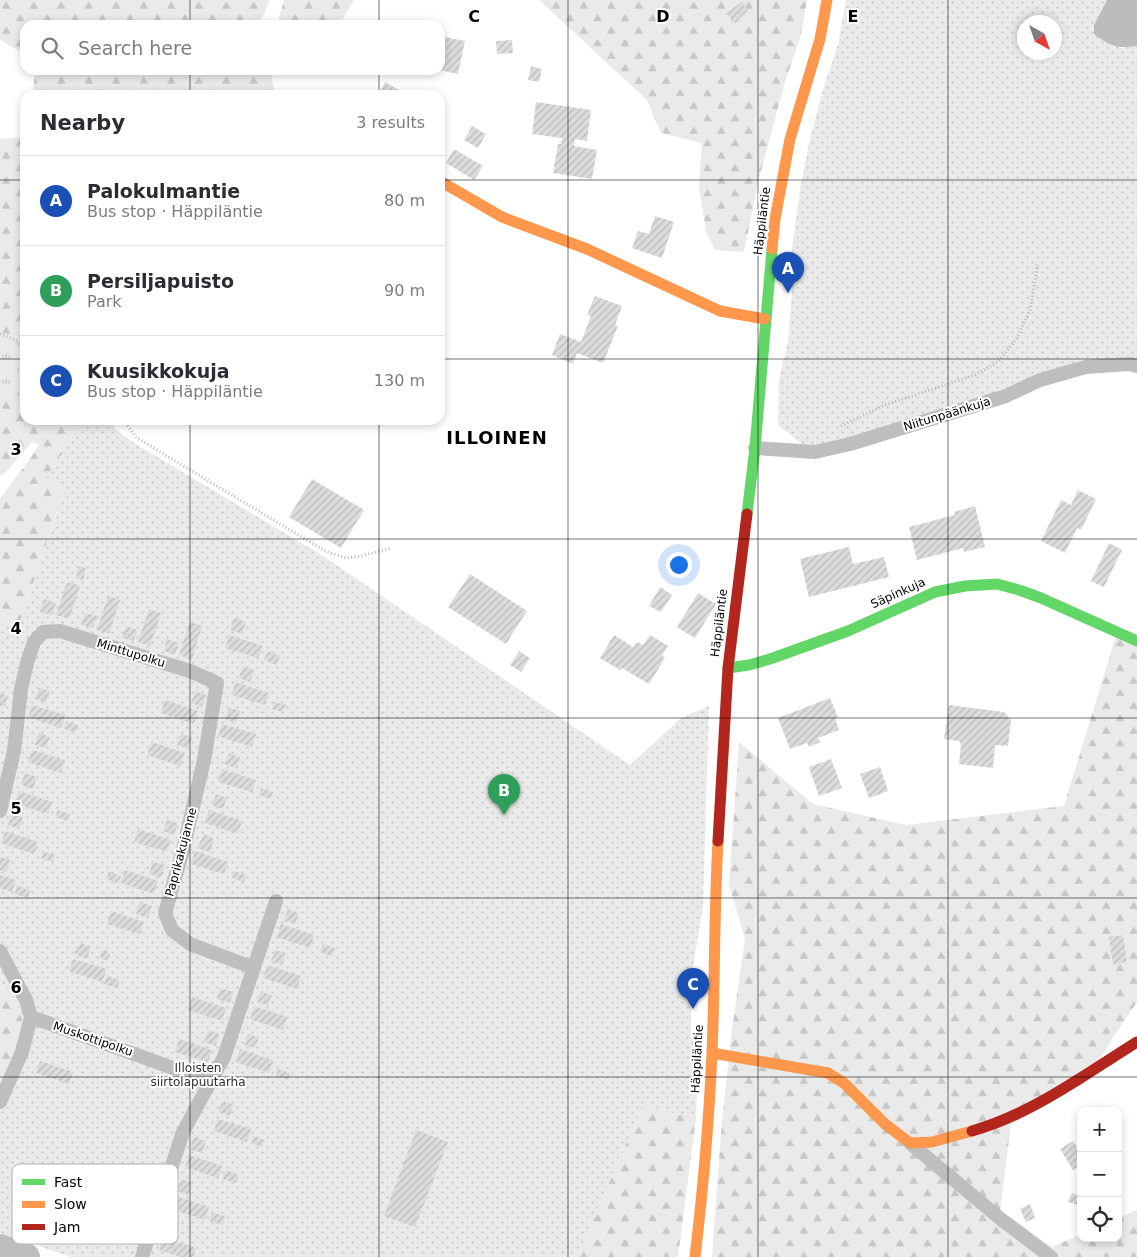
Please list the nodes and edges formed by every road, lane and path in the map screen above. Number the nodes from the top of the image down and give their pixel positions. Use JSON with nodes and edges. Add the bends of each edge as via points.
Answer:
{"nodes":[{"id":1,"x":826,"y":0,"type":"edge"},
{"id":2,"x":445,"y":184,"type":"edge"},
{"id":3,"x":1038,"y":263,"type":"dead end"},
{"id":4,"x":765,"y":319,"type":"junction"},
{"id":5,"x":0,"y":334,"type":"edge"},
{"id":6,"x":20,"y":342,"type":"edge"},
{"id":7,"x":1137,"y":366,"type":"edge"},
{"id":8,"x":127,"y":425,"type":"edge"},
{"id":9,"x":836,"y":429,"type":"dead end"},
{"id":10,"x":755,"y":448,"type":"junction"},
{"id":11,"x":392,"y":548,"type":"dead end"},
{"id":12,"x":1137,"y":641,"type":"edge"},
{"id":13,"x":728,"y":668,"type":"junction"},
{"id":14,"x":217,"y":683,"type":"joint"},
{"id":15,"x":0,"y":811,"type":"edge"},
{"id":16,"x":276,"y":901,"type":"dead end"},
{"id":17,"x":0,"y":951,"type":"edge"},
{"id":18,"x":254,"y":968,"type":"junction"},
{"id":19,"x":31,"y":1018,"type":"junction"},
{"id":20,"x":1137,"y":1042,"type":"edge"},
{"id":21,"x":712,"y":1053,"type":"junction"},
{"id":22,"x":212,"y":1082,"type":"junction"},
{"id":23,"x":0,"y":1102,"type":"edge"},
{"id":24,"x":910,"y":1143,"type":"junction"},
{"id":25,"x":173,"y":1164,"type":"edge"},
{"id":26,"x":146,"y":1244,"type":"edge"},
{"id":27,"x":0,"y":1248,"type":"edge"},
{"id":28,"x":26,"y":1257,"type":"edge"},
{"id":29,"x":142,"y":1257,"type":"edge"},
{"id":30,"x":695,"y":1257,"type":"edge"},
{"id":31,"x":1051,"y":1257,"type":"edge"}],
"edges":[{"from":1,"to":4,"type":"street","name":"Häppiläntie","via":[[820,39],[790,139],[780,186]]},
{"from":2,"to":4,"type":"street","via":[[502,217],[587,249],[720,311]]},
{"from":3,"to":9,"type":"path","via":[[1030,310],[1017,338],[999,361],[975,375],[885,405]]},
{"from":4,"to":10,"type":"street","name":"Häppiläntie"},
{"from":5,"to":6,"type":"path"},
{"from":7,"to":10,"type":"lane","name":"Niitunpäänkuja","via":[[1086,368],[1040,380],[1006,396],[815,452]]},
{"from":8,"to":11,"type":"path","via":[[137,438],[325,551],[346,558]]},
{"from":10,"to":13,"type":"street","name":"Häppiläntie"},
{"from":12,"to":13,"type":"street","name":"Säpinkuja","via":[[1019,590],[996,584],[965,586],[935,592],[848,631],[770,659]]},
{"from":13,"to":21,"type":"street","name":"Häppiläntie","via":[[715,901]]},
{"from":14,"to":15,"type":"lane","name":"Minttupolku","via":[[190,671],[60,631],[43,632],[34,642],[27,662],[14,751]]},
{"from":14,"to":18,"type":"lane","name":"Paprikakujanne","via":[[202,769],[165,913],[172,930],[190,944]]},
{"from":16,"to":18,"type":"lane"},
{"from":17,"to":19,"type":"lane","via":[[26,1000]]},
{"from":18,"to":22,"type":"lane","via":[[224,1057]]},
{"from":19,"to":22,"type":"lane","name":"Muskottipolku"},
{"from":19,"to":23,"type":"lane","via":[[22,1052]]},
{"from":20,"to":24,"type":"street","via":[[1048,1098],[994,1125],[932,1142]]},
{"from":21,"to":24,"type":"street","via":[[828,1073],[844,1083],[885,1124]]},
{"from":21,"to":30,"type":"street","name":"Häppiläntie"},
{"from":22,"to":25,"type":"lane","via":[[183,1132]]},
{"from":24,"to":31,"type":"lane"},
{"from":26,"to":29,"type":"lane"},
{"from":27,"to":28,"type":"street"}]}
